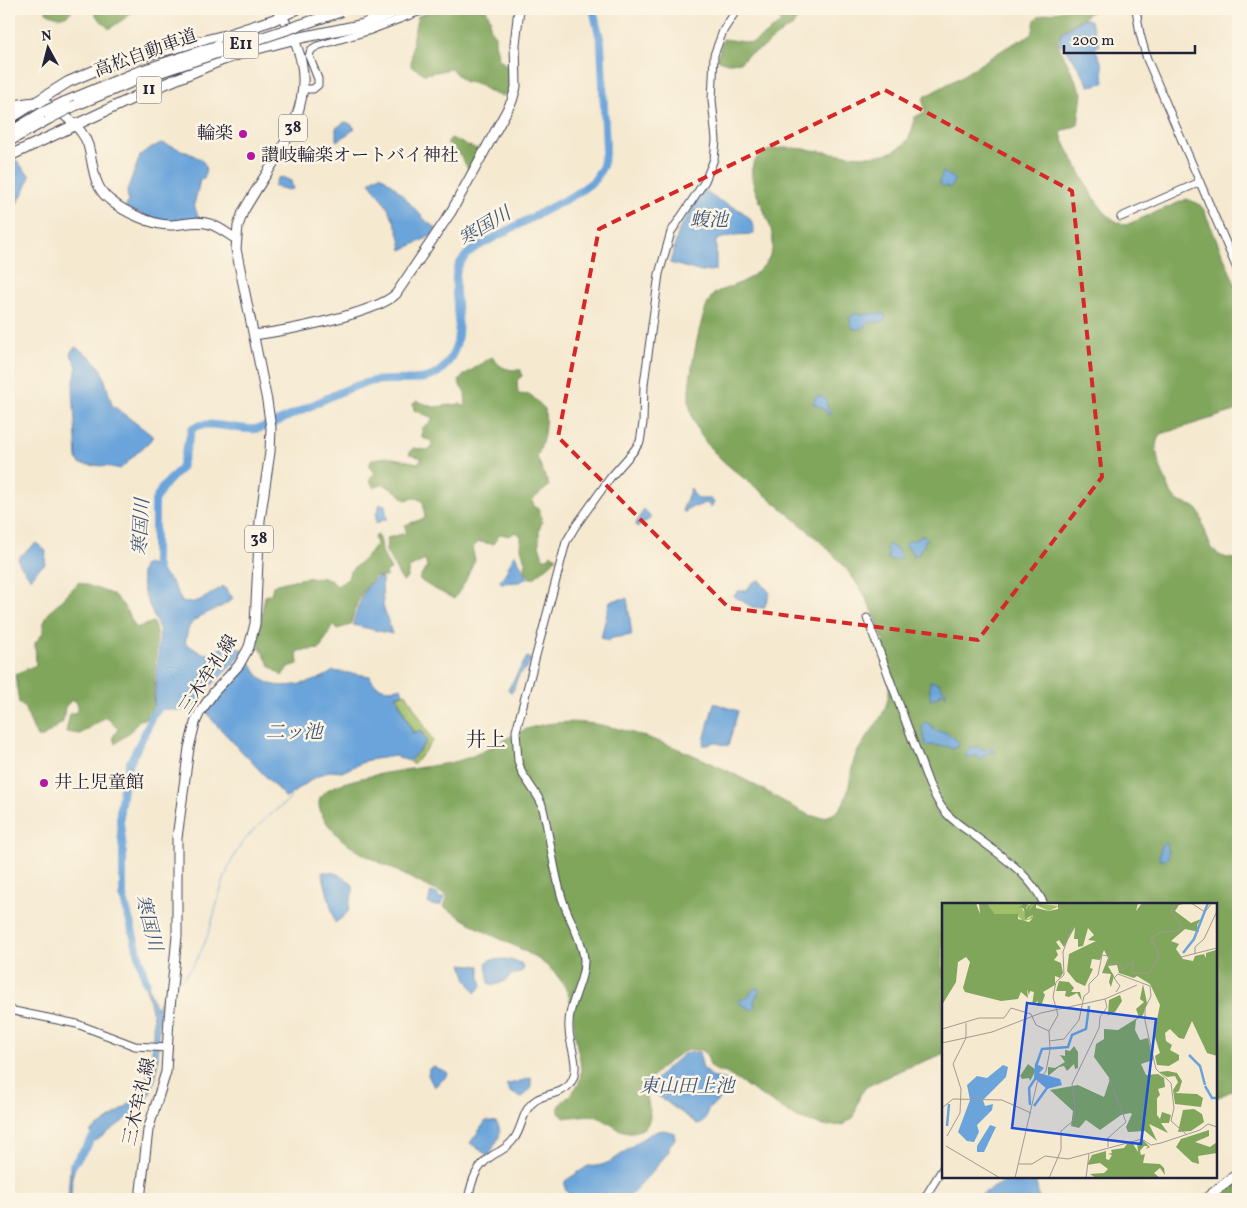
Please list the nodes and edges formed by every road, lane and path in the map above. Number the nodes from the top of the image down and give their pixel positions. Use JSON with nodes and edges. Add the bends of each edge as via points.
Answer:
{"nodes":[{"id":1,"x":297,"y":9,"type":"edge"},
{"id":2,"x":329,"y":9,"type":"edge"},
{"id":3,"x":402,"y":9,"type":"edge"},
{"id":4,"x":426,"y":9,"type":"edge"},
{"id":5,"x":519,"y":9,"type":"edge"},
{"id":6,"x":737,"y":9,"type":"edge"},
{"id":7,"x":1136,"y":9,"type":"edge"},
{"id":8,"x":346,"y":10,"type":"edge"},
{"id":9,"x":280,"y":12,"type":"edge"},
{"id":10,"x":294,"y":39,"type":"junction"},
{"id":11,"x":137,"y":76,"type":"junction"},
{"id":12,"x":303,"y":89,"type":"junction"},
{"id":13,"x":36,"y":102,"type":"junction"},
{"id":14,"x":9,"y":106,"type":"edge"},
{"id":15,"x":46,"y":116,"type":"junction"},
{"id":16,"x":9,"y":120,"type":"edge"},
{"id":17,"x":75,"y":125,"type":"junction"},
{"id":18,"x":9,"y":133,"type":"edge"},
{"id":19,"x":9,"y":141,"type":"edge"},
{"id":20,"x":9,"y":156,"type":"edge"},
{"id":21,"x":1200,"y":182,"type":"junction"},
{"id":22,"x":1121,"y":217,"type":"dead end"},
{"id":23,"x":236,"y":239,"type":"junction"},
{"id":24,"x":1238,"y":272,"type":"edge"},
{"id":25,"x":254,"y":335,"type":"junction"},
{"id":26,"x":867,"y":618,"type":"dead end"},
{"id":27,"x":1044,"y":903,"type":"edge"},
{"id":28,"x":9,"y":1010,"type":"edge"},
{"id":29,"x":164,"y":1048,"type":"junction"},
{"id":30,"x":942,"y":1170,"type":"edge"},
{"id":31,"x":1238,"y":1173,"type":"edge"},
{"id":32,"x":140,"y":1199,"type":"edge"},
{"id":33,"x":468,"y":1199,"type":"edge"},
{"id":34,"x":924,"y":1199,"type":"edge"},
{"id":35,"x":1205,"y":1199,"type":"edge"}],
"edges":[{"from":1,"to":9,"type":"highway"},
{"from":2,"to":11,"type":"highway","name":"高松自動車道","number":"E11","bridge":true},
{"from":3,"to":10,"type":"highway","via":[[362,25]]},
{"from":4,"to":12,"type":"street","via":[[317,46],[309,56],[318,85]]},
{"from":5,"to":25,"type":"main road","via":[[516,87],[512,101],[450,212],[396,294],[380,305],[349,314]]},
{"from":6,"to":33,"type":"street","via":[[723,31],[714,55],[714,159],[705,181],[671,232],[659,274],[644,384],[640,442],[574,526],[566,542],[516,731],[520,767],[542,806],[562,899],[582,949],[584,968],[569,1021],[575,1070],[565,1089],[530,1105],[519,1132],[510,1144],[480,1166]]},
{"from":7,"to":21,"type":"street","via":[[1147,59]]},
{"from":8,"to":11,"type":"highway","name":"高松自動車道","number":"E11","bridge":true},
{"from":9,"to":10,"type":"main road","name":"三木牟礼線","number":"38"},
{"from":9,"to":13,"type":"highway","number":"11","via":[[227,35],[110,64],[68,82]]},
{"from":10,"to":12,"type":"main road","name":"三木牟礼線","number":"38","via":[[302,66]]},
{"from":10,"to":17,"type":"highway","number":"11","via":[[222,60]]},
{"from":11,"to":15,"type":"highway","name":"高松自動車道","number":"E11","bridge":true},
{"from":11,"to":15,"type":"highway","name":"高松自動車道","number":"E11","bridge":true,"via":[[65,102]]},
{"from":12,"to":23,"type":"main road","name":"三木牟礼線","number":"38","via":[[298,117],[243,212]]},
{"from":13,"to":14,"type":"main road"},
{"from":13,"to":16,"type":"highway","number":"11"},
{"from":13,"to":17,"type":"main road","via":[[58,109]]},
{"from":15,"to":18,"type":"highway","name":"高松自動車道","number":"E11"},
{"from":15,"to":19,"type":"highway","name":"高松自動車道","number":"E11"},
{"from":17,"to":20,"type":"highway","number":"11"},
{"from":17,"to":23,"type":"main road","via":[[86,139],[97,185],[117,206],[164,225],[211,224]]},
{"from":21,"to":22,"type":"street"},
{"from":21,"to":24,"type":"street"},
{"from":23,"to":25,"type":"main road","name":"三木牟礼線","number":"38"},
{"from":25,"to":29,"type":"main road","name":"三木牟礼線","number":"38","via":[[271,424],[260,520],[255,624],[248,650],[239,665],[208,700],[197,718],[189,748],[177,838],[177,936]]},
{"from":26,"to":27,"type":"street","via":[[937,800],[953,820],[1027,878]]},
{"from":28,"to":29,"type":"street","via":[[77,1024],[122,1042]]},
{"from":29,"to":32,"type":"main road","name":"三木牟礼線","number":"38","via":[[166,1072],[148,1130]]},
{"from":30,"to":34,"type":"street"},
{"from":31,"to":35,"type":"main road"}]}
